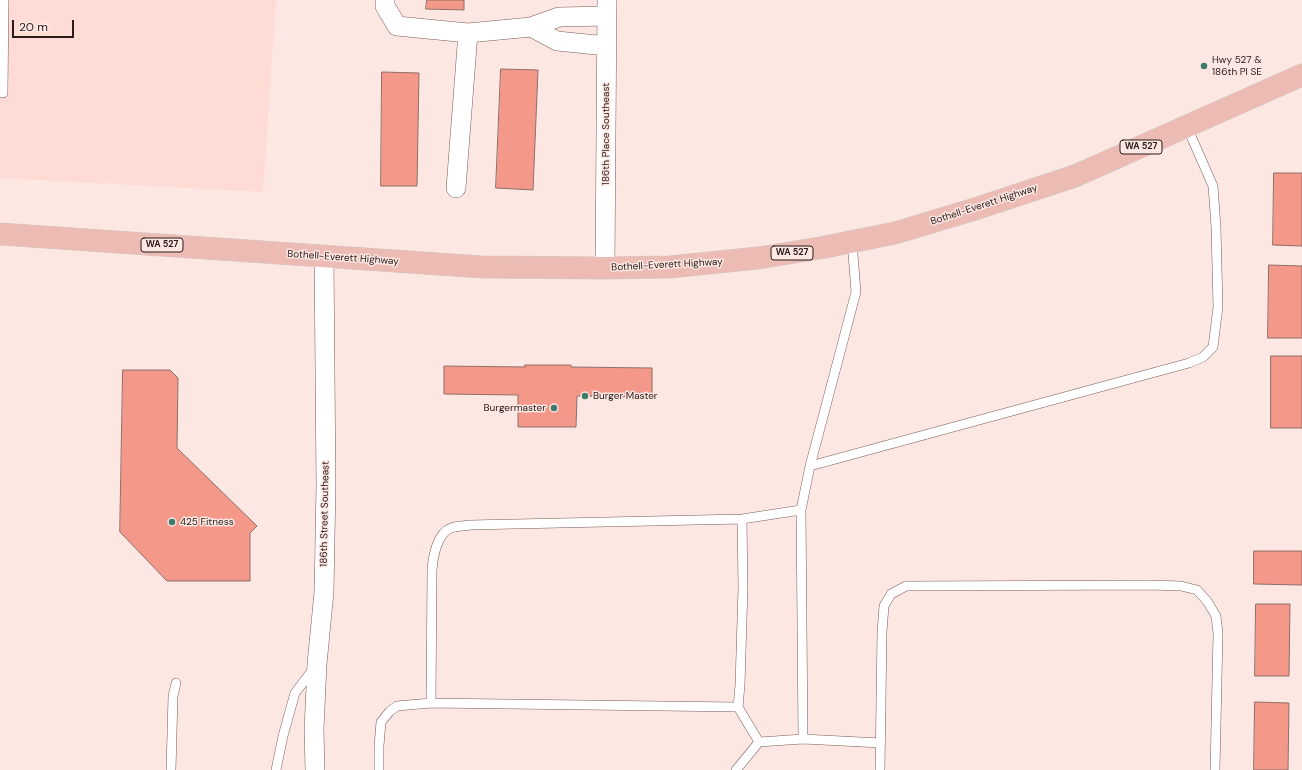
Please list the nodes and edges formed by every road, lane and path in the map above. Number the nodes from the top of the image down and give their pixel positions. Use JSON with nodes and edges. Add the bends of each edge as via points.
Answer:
{"nodes":[{"id":1,"x":4,"y":0,"type":"edge"},
{"id":2,"x":385,"y":0,"type":"edge"},
{"id":3,"x":607,"y":8,"type":"edge"},
{"id":4,"x":531,"y":27,"type":"junction"},
{"id":5,"x":468,"y":33,"type":"junction"},
{"id":6,"x":607,"y":46,"type":"junction"},
{"id":7,"x":1302,"y":75,"type":"edge"},
{"id":8,"x":0,"y":92,"type":"edge"},
{"id":9,"x":1187,"y":126,"type":"junction"},
{"id":10,"x":456,"y":188,"type":"dead end"},
{"id":11,"x":0,"y":234,"type":"edge"},
{"id":12,"x":852,"y":242,"type":"junction"},
{"id":13,"x":324,"y":257,"type":"junction"},
{"id":14,"x":605,"y":268,"type":"junction"},
{"id":15,"x":810,"y":466,"type":"junction"},
{"id":16,"x":801,"y":510,"type":"junction"},
{"id":17,"x":742,"y":519,"type":"junction"},
{"id":18,"x":317,"y":664,"type":"junction"},
{"id":19,"x":176,"y":683,"type":"dead end"},
{"id":20,"x":430,"y":703,"type":"junction"},
{"id":21,"x":738,"y":707,"type":"junction"},
{"id":22,"x":803,"y":739,"type":"junction"},
{"id":23,"x":759,"y":742,"type":"junction"},
{"id":24,"x":881,"y":743,"type":"junction"},
{"id":25,"x":171,"y":770,"type":"edge"},
{"id":26,"x":276,"y":770,"type":"edge"},
{"id":27,"x":314,"y":770,"type":"edge"},
{"id":28,"x":379,"y":770,"type":"edge"},
{"id":29,"x":736,"y":770,"type":"edge"},
{"id":30,"x":880,"y":770,"type":"edge"},
{"id":31,"x":1214,"y":770,"type":"edge"}],
"edges":[{"from":1,"to":8,"type":"lane"},
{"from":2,"to":5,"type":"street","via":[[385,6],[397,26]]},
{"from":3,"to":4,"type":"street","via":[[559,17]]},
{"from":3,"to":6,"type":"street","name":"186th Place Southeast"},
{"from":4,"to":5,"type":"street"},
{"from":4,"to":6,"type":"street","via":[[556,41]]},
{"from":5,"to":10,"type":"street"},
{"from":6,"to":14,"type":"street","name":"186th Place Southeast"},
{"from":7,"to":9,"type":"main road","name":"Bothell-Everett Highway","number":"WA 527"},
{"from":9,"to":12,"type":"main road","name":"Bothell-Everett Highway","number":"WA 527","via":[[1075,176],[895,233]]},
{"from":9,"to":15,"type":"lane","via":[[1214,186],[1218,308],[1213,348],[1203,357],[1189,363]]},
{"from":11,"to":13,"type":"main road","name":"Bothell-Everett Highway","number":"WA 527"},
{"from":12,"to":14,"type":"main road","name":"Bothell-Everett Highway","number":"WA 527","via":[[758,258],[670,267]]},
{"from":12,"to":15,"type":"lane","via":[[856,292]]},
{"from":13,"to":14,"type":"main road","name":"Bothell-Everett Highway","number":"WA 527","via":[[482,267]]},
{"from":13,"to":18,"type":"street","name":"186th Street Southeast","via":[[326,485],[324,592]]},
{"from":15,"to":16,"type":"lane"},
{"from":16,"to":17,"type":"lane"},
{"from":16,"to":22,"type":"lane"},
{"from":17,"to":20,"type":"lane","via":[[470,525],[450,528],[439,539],[433,556]]},
{"from":17,"to":21,"type":"lane","via":[[743,587]]},
{"from":18,"to":26,"type":"lane","via":[[295,693]]},
{"from":18,"to":27,"type":"street","name":"186th Street Southeast"},
{"from":19,"to":25,"type":"lane","via":[[173,696]]},
{"from":20,"to":21,"type":"lane"},
{"from":20,"to":28,"type":"lane","via":[[397,706],[381,722]]},
{"from":21,"to":23,"type":"lane"},
{"from":22,"to":23,"type":"lane"},
{"from":22,"to":24,"type":"lane"},
{"from":23,"to":29,"type":"lane"},
{"from":24,"to":30,"type":"lane"},
{"from":24,"to":31,"type":"lane","via":[[884,606],[891,594],[906,586],[1181,586],[1197,590],[1216,616],[1218,633]]}]}
